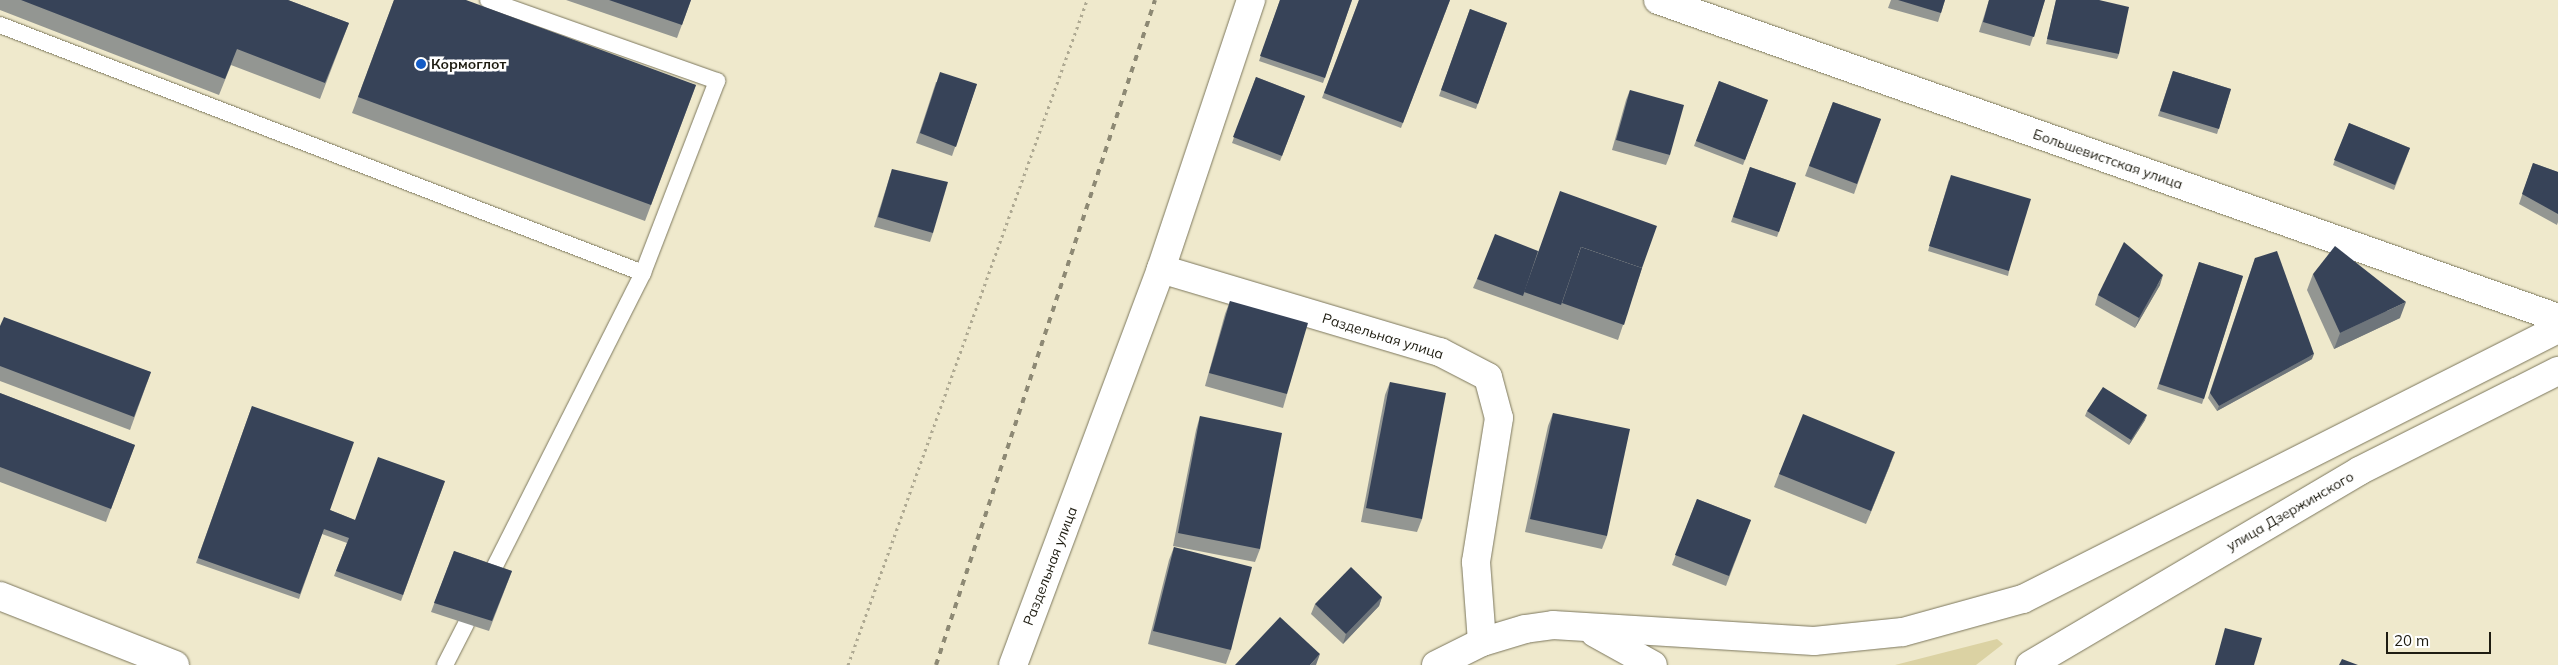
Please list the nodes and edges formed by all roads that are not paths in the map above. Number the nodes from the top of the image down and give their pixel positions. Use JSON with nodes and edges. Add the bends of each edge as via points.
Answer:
{"nodes":[{"id":1,"x":488,"y":0,"type":"edge"},
{"id":2,"x":1251,"y":0,"type":"edge"},
{"id":3,"x":1658,"y":0,"type":"edge"},
{"id":4,"x":0,"y":25,"type":"edge"},
{"id":5,"x":1161,"y":269,"type":"junction"},
{"id":6,"x":643,"y":273,"type":"junction"},
{"id":7,"x":2558,"y":318,"type":"edge"},
{"id":8,"x":2558,"y":329,"type":"edge"},
{"id":9,"x":2558,"y":371,"type":"edge"},
{"id":10,"x":490,"y":574,"type":"edge"},
{"id":11,"x":0,"y":596,"type":"edge"},
{"id":12,"x":466,"y":624,"type":"edge"},
{"id":13,"x":1580,"y":626,"type":"junction"},
{"id":14,"x":1482,"y":642,"type":"junction"},
{"id":15,"x":175,"y":665,"type":"edge"},
{"id":16,"x":445,"y":665,"type":"edge"},
{"id":17,"x":1013,"y":665,"type":"edge"},
{"id":18,"x":1436,"y":665,"type":"edge"},
{"id":19,"x":1653,"y":665,"type":"edge"},
{"id":20,"x":2030,"y":665,"type":"edge"}],
"edges":[{"from":1,"to":6,"type":"lane","via":[[717,82]]},
{"from":2,"to":5,"type":"street","name":"Раздельная улица"},
{"from":3,"to":7,"type":"street","name":"Большевистская улица"},
{"from":4,"to":6,"type":"lane"},
{"from":5,"to":14,"type":"street","name":"Раздельная улица","via":[[1440,352],[1488,377],[1499,418],[1476,562]]},
{"from":5,"to":17,"type":"street","name":"Раздельная улица"},
{"from":6,"to":10,"type":"lane"},
{"from":8,"to":13,"type":"street","via":[[2023,599],[1903,632],[1814,641],[1733,639]]},
{"from":9,"to":20,"type":"street","name":"улица Дзержинского","via":[[2359,470]]},
{"from":11,"to":15,"type":"street"},
{"from":12,"to":16,"type":"lane"},
{"from":13,"to":14,"type":"street","via":[[1525,629]]},
{"from":13,"to":19,"type":"street","via":[[1618,643]]},
{"from":14,"to":18,"type":"street"}]}
